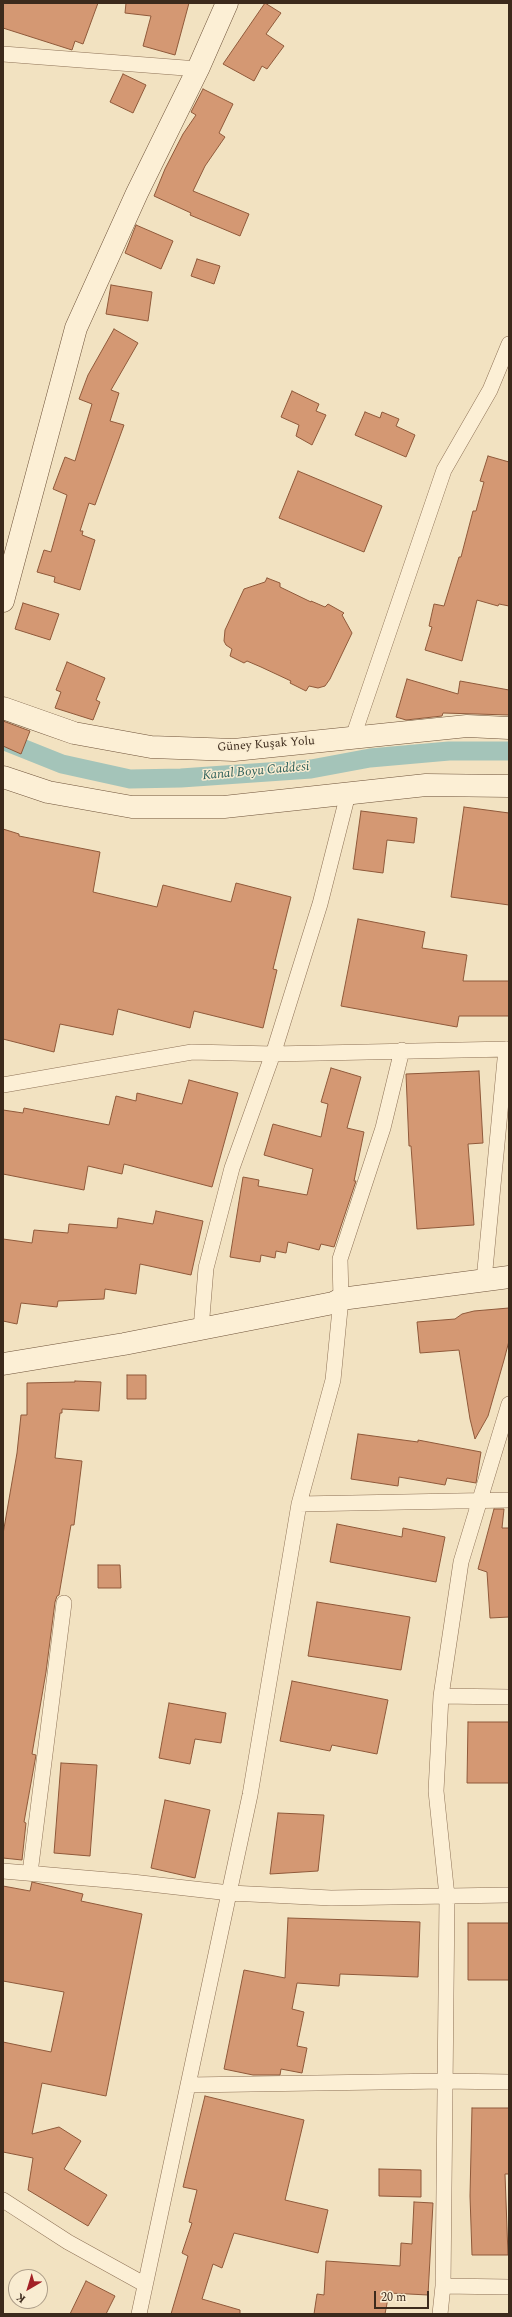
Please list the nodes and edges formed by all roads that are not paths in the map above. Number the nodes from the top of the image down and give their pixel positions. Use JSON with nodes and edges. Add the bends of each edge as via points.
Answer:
{"nodes":[{"id":1,"x":227,"y":3,"type":"edge"},
{"id":2,"x":3,"y":54,"type":"edge"},
{"id":3,"x":198,"y":69,"type":"junction"},
{"id":4,"x":507,"y":352,"type":"edge"},
{"id":5,"x":3,"y":601,"type":"edge"},
{"id":6,"x":3,"y":708,"type":"edge"},
{"id":7,"x":23,"y":716,"type":"junction"},
{"id":8,"x":3,"y":725,"type":"edge"},
{"id":9,"x":509,"y":728,"type":"edge"},
{"id":10,"x":353,"y":737,"type":"junction"},
{"id":11,"x":3,"y":778,"type":"edge"},
{"id":12,"x":509,"y":786,"type":"edge"},
{"id":13,"x":348,"y":794,"type":"junction"},
{"id":14,"x":508,"y":1049,"type":"edge"},
{"id":15,"x":402,"y":1050,"type":"junction"},
{"id":16,"x":273,"y":1054,"type":"junction"},
{"id":17,"x":3,"y":1085,"type":"edge"},
{"id":18,"x":509,"y":1277,"type":"edge"},
{"id":19,"x":484,"y":1280,"type":"junction"},
{"id":20,"x":341,"y":1299,"type":"junction"},
{"id":21,"x":201,"y":1329,"type":"junction"},
{"id":22,"x":3,"y":1364,"type":"edge"},
{"id":23,"x":509,"y":1404,"type":"edge"},
{"id":24,"x":481,"y":1500,"type":"junction"},
{"id":25,"x":509,"y":1500,"type":"edge"},
{"id":26,"x":299,"y":1504,"type":"junction"},
{"id":27,"x":64,"y":1603,"type":"dead end"},
{"id":28,"x":441,"y":1696,"type":"junction"},
{"id":29,"x":509,"y":1697,"type":"edge"},
{"id":30,"x":3,"y":1871,"type":"edge"},
{"id":31,"x":30,"y":1873,"type":"junction"},
{"id":32,"x":230,"y":1893,"type":"junction"},
{"id":33,"x":509,"y":1895,"type":"edge"},
{"id":34,"x":447,"y":1896,"type":"junction"},
{"id":35,"x":444,"y":2081,"type":"junction"},
{"id":36,"x":509,"y":2082,"type":"edge"},
{"id":37,"x":188,"y":2085,"type":"junction"},
{"id":38,"x":3,"y":2200,"type":"edge"},
{"id":39,"x":144,"y":2284,"type":"junction"},
{"id":40,"x":443,"y":2286,"type":"junction"},
{"id":41,"x":509,"y":2287,"type":"edge"},
{"id":42,"x":139,"y":2314,"type":"edge"},
{"id":43,"x":440,"y":2314,"type":"edge"}],
"edges":[{"from":1,"to":3,"type":"main road"},
{"from":2,"to":3,"type":"street"},
{"from":3,"to":5,"type":"main road","via":[[137,193],[76,328]]},
{"from":4,"to":10,"type":"street","via":[[490,390],[444,470]]},
{"from":6,"to":7,"type":"main road","name":"Güney Kuşak Yolu"},
{"from":7,"to":8,"type":"main road"},
{"from":7,"to":10,"type":"main road","name":"Güney Kuşak Yolu","via":[[74,733],[151,747],[234,750]]},
{"from":9,"to":10,"type":"main road","name":"Güney Kuşak Yolu","via":[[467,726]]},
{"from":11,"to":13,"type":"main road","via":[[48,792],[132,807],[224,807]]},
{"from":12,"to":13,"type":"main road","via":[[426,786]]},
{"from":13,"to":16,"type":"street","via":[[320,904]]},
{"from":14,"to":15,"type":"street"},
{"from":14,"to":19,"type":"street"},
{"from":15,"to":16,"type":"street"},
{"from":15,"to":20,"type":"street","via":[[383,1128],[340,1260]]},
{"from":16,"to":17,"type":"street","via":[[192,1052]]},
{"from":16,"to":21,"type":"street","via":[[232,1168],[206,1268]]},
{"from":18,"to":19,"type":"main road"},
{"from":19,"to":20,"type":"main road"},
{"from":20,"to":21,"type":"main road","via":[[333,1303]]},
{"from":20,"to":26,"type":"street","via":[[333,1380]]},
{"from":21,"to":22,"type":"main road"},
{"from":23,"to":24,"type":"street"},
{"from":24,"to":25,"type":"street"},
{"from":24,"to":26,"type":"street"},
{"from":24,"to":28,"type":"street","via":[[462,1562]]},
{"from":26,"to":32,"type":"street","via":[[250,1795]]},
{"from":27,"to":31,"type":"street"},
{"from":28,"to":29,"type":"street"},
{"from":28,"to":34,"type":"street","via":[[436,1791]]},
{"from":30,"to":31,"type":"street"},
{"from":31,"to":32,"type":"street"},
{"from":32,"to":34,"type":"street","via":[[330,1898]]},
{"from":32,"to":37,"type":"street"},
{"from":33,"to":34,"type":"street"},
{"from":34,"to":35,"type":"street"},
{"from":35,"to":36,"type":"street"},
{"from":35,"to":37,"type":"street"},
{"from":35,"to":40,"type":"street"},
{"from":37,"to":39,"type":"street"},
{"from":38,"to":39,"type":"street","via":[[68,2242]]},
{"from":39,"to":42,"type":"street"},
{"from":40,"to":41,"type":"street"},
{"from":40,"to":43,"type":"street"}]}
